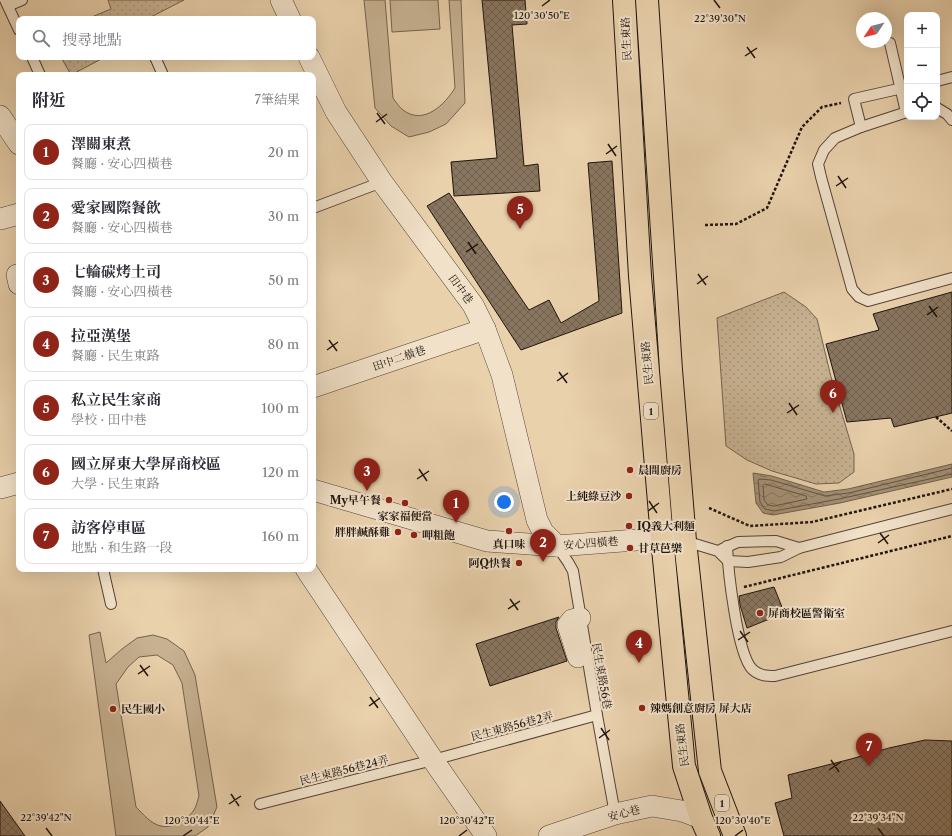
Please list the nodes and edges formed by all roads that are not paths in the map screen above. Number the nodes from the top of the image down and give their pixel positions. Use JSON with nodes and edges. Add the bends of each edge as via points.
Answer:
{"nodes":[{"id":1,"x":22,"y":0,"type":"edge"},
{"id":2,"x":281,"y":0,"type":"edge"},
{"id":3,"x":624,"y":0,"type":"edge"},
{"id":4,"x":647,"y":0,"type":"edge"},
{"id":5,"x":7,"y":3,"type":"edge"},
{"id":6,"x":289,"y":16,"type":"edge"},
{"id":7,"x":16,"y":23,"type":"edge"},
{"id":8,"x":892,"y":48,"type":"edge"},
{"id":9,"x":33,"y":60,"type":"edge"},
{"id":10,"x":156,"y":60,"type":"edge"},
{"id":11,"x":310,"y":60,"type":"edge"},
{"id":12,"x":39,"y":72,"type":"edge"},
{"id":13,"x":161,"y":72,"type":"edge"},
{"id":14,"x":952,"y":77,"type":"edge"},
{"id":15,"x":940,"y":79,"type":"edge"},
{"id":16,"x":904,"y":88,"type":"edge"},
{"id":17,"x":940,"y":110,"type":"edge"},
{"id":18,"x":904,"y":113,"type":"edge"},
{"id":19,"x":0,"y":116,"type":"edge"},
{"id":20,"x":952,"y":120,"type":"edge"},
{"id":21,"x":861,"y":127,"type":"junction"},
{"id":22,"x":16,"y":140,"type":"edge"},
{"id":23,"x":382,"y":182,"type":"junction"},
{"id":24,"x":316,"y":207,"type":"edge"},
{"id":25,"x":16,"y":215,"type":"edge"},
{"id":26,"x":0,"y":219,"type":"edge"},
{"id":27,"x":952,"y":278,"type":"edge"},
{"id":28,"x":485,"y":329,"type":"junction"},
{"id":29,"x":316,"y":386,"type":"edge"},
{"id":30,"x":16,"y":484,"type":"edge"},
{"id":31,"x":0,"y":488,"type":"edge"},
{"id":32,"x":316,"y":491,"type":"edge"},
{"id":33,"x":952,"y":509,"type":"edge"},
{"id":34,"x":662,"y":538,"type":"junction"},
{"id":35,"x":685,"y":541,"type":"junction"},
{"id":36,"x":557,"y":546,"type":"junction"},
{"id":37,"x":723,"y":548,"type":"junction"},
{"id":38,"x":799,"y":548,"type":"junction"},
{"id":39,"x":728,"y":561,"type":"junction"},
{"id":40,"x":104,"y":572,"type":"edge"},
{"id":41,"x":308,"y":572,"type":"edge"},
{"id":42,"x":111,"y":604,"type":"dead end"},
{"id":43,"x":580,"y":618,"type":"junction"},
{"id":44,"x":952,"y":631,"type":"edge"},
{"id":45,"x":578,"y":657,"type":"dead end"},
{"id":46,"x":597,"y":715,"type":"junction"},
{"id":47,"x":433,"y":760,"type":"junction"},
{"id":48,"x":260,"y":804,"type":"dead end"},
{"id":49,"x":615,"y":814,"type":"junction"},
{"id":50,"x":705,"y":827,"type":"edge"},
{"id":51,"x":486,"y":836,"type":"edge"},
{"id":52,"x":549,"y":836,"type":"edge"},
{"id":53,"x":735,"y":836,"type":"edge"}],
"edges":[{"from":1,"to":5,"type":"lane"},
{"from":2,"to":6,"type":"street"},
{"from":3,"to":34,"type":"main road","name":"民生東路","number":"1","via":[[640,276]]},
{"from":4,"to":35,"type":"main road","name":"民生東路","number":"1"},
{"from":5,"to":7,"type":"lane"},
{"from":8,"to":16,"type":"lane"},
{"from":9,"to":12,"type":"lane"},
{"from":10,"to":13,"type":"lane"},
{"from":11,"to":23,"type":"street","name":"田中巷","via":[[336,112]]},
{"from":14,"to":15,"type":"lane"},
{"from":16,"to":21,"type":"lane","via":[[854,100]]},
{"from":17,"to":20,"type":"lane"},
{"from":18,"to":21,"type":"lane"},
{"from":19,"to":22,"type":"street"},
{"from":21,"to":27,"type":"lane","via":[[834,138],[824,150],[818,164],[852,289],[868,302]]},
{"from":23,"to":24,"type":"lane"},
{"from":23,"to":28,"type":"street","name":"田中巷","via":[[472,305]]},
{"from":25,"to":26,"type":"street"},
{"from":28,"to":29,"type":"street","name":"田中二橫巷"},
{"from":28,"to":36,"type":"street","name":"田中巷","via":[[502,375],[537,520],[543,532]]},
{"from":30,"to":31,"type":"street"},
{"from":32,"to":36,"type":"street","name":"安心四橫巷","via":[[487,541]]},
{"from":33,"to":38,"type":"lane"},
{"from":34,"to":35,"type":"street","name":"安心四橫巷"},
{"from":34,"to":36,"type":"street","name":"安心四橫巷"},
{"from":34,"to":50,"type":"main road","name":"民生東路","number":"1","via":[[684,766]]},
{"from":35,"to":37,"type":"lane"},
{"from":35,"to":53,"type":"main road","name":"民生東路","number":"1","via":[[710,771]]},
{"from":36,"to":43,"type":"lane","name":"民生東路56巷","via":[[573,571]]},
{"from":37,"to":38,"type":"lane","via":[[738,542],[776,541]]},
{"from":37,"to":39,"type":"lane"},
{"from":38,"to":39,"type":"lane","via":[[782,557],[748,562]]},
{"from":39,"to":44,"type":"lane","via":[[735,617],[745,656],[752,669],[761,675],[775,676]]},
{"from":40,"to":42,"type":"lane"},
{"from":41,"to":47,"type":"street"},
{"from":43,"to":45,"type":"street","via":[[572,620],[568,625]]},
{"from":43,"to":46,"type":"lane","name":"民生東路56巷"},
{"from":46,"to":47,"type":"lane","name":"民生東路56巷2弄"},
{"from":46,"to":49,"type":"lane","name":"民生東路56巷"},
{"from":47,"to":48,"type":"lane","name":"民生東路56巷24弄"},
{"from":47,"to":51,"type":"street"},
{"from":49,"to":50,"type":"street","name":"安心巷","via":[[652,806],[682,811]]},
{"from":49,"to":52,"type":"street","name":"安心巷"}]}
